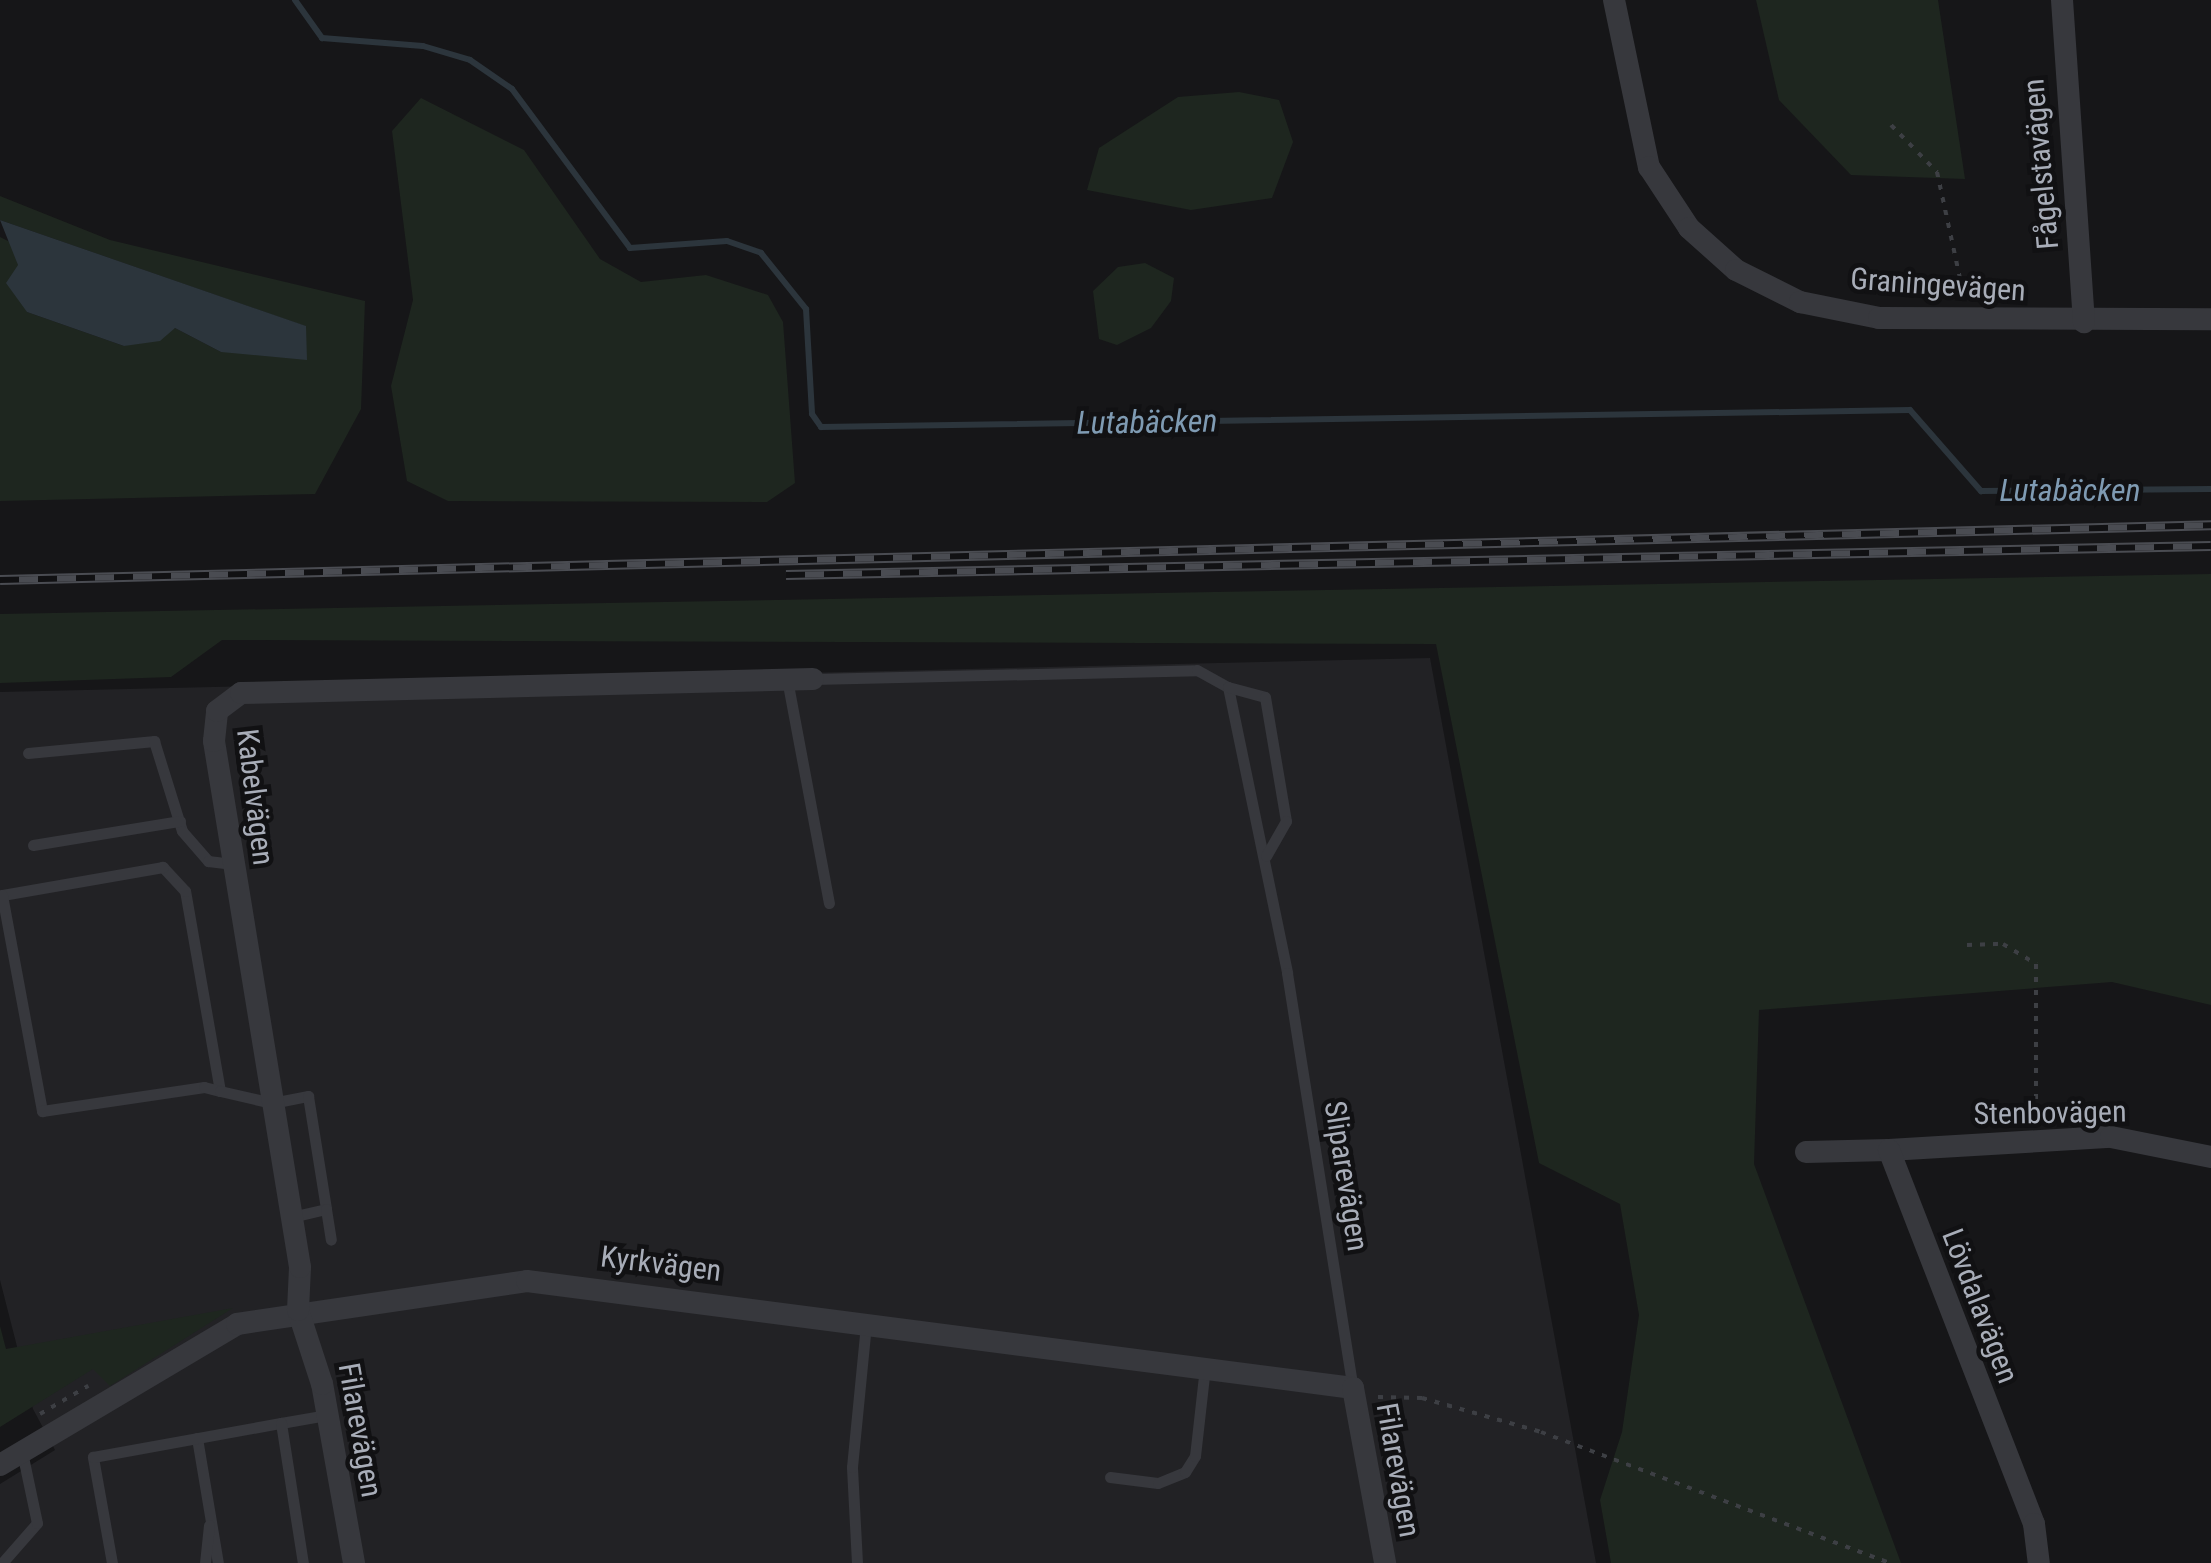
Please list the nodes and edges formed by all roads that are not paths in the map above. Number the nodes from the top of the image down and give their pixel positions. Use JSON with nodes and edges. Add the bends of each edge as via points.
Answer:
{"nodes":[{"id":1,"x":1614,"y":0,"type":"edge"},
{"id":2,"x":2062,"y":0,"type":"edge"},
{"id":3,"x":2211,"y":320,"type":"edge"},
{"id":4,"x":2084,"y":322,"type":"junction"},
{"id":5,"x":788,"y":678,"type":"junction"},
{"id":6,"x":813,"y":679,"type":"joint"},
{"id":7,"x":1228,"y":687,"type":"junction"},
{"id":8,"x":28,"y":753,"type":"dead end"},
{"id":9,"x":180,"y":821,"type":"junction"},
{"id":10,"x":34,"y":845,"type":"dead end"},
{"id":11,"x":1266,"y":856,"type":"junction"},
{"id":12,"x":233,"y":864,"type":"junction"},
{"id":13,"x":829,"y":903,"type":"dead end"},
{"id":14,"x":220,"y":1091,"type":"junction"},
{"id":15,"x":272,"y":1103,"type":"junction"},
{"id":16,"x":1889,"y":1150,"type":"junction"},
{"id":17,"x":1806,"y":1152,"type":"dead end"},
{"id":18,"x":2211,"y":1158,"type":"edge"},
{"id":19,"x":326,"y":1209,"type":"junction"},
{"id":20,"x":292,"y":1216,"type":"junction"},
{"id":21,"x":332,"y":1240,"type":"dead end"},
{"id":22,"x":298,"y":1310,"type":"junction"},
{"id":23,"x":866,"y":1321,"type":"junction"},
{"id":24,"x":1205,"y":1367,"type":"junction"},
{"id":25,"x":1361,"y":1393,"type":"junction"},
{"id":26,"x":328,"y":1415,"type":"junction"},
{"id":27,"x":281,"y":1423,"type":"junction"},
{"id":28,"x":197,"y":1438,"type":"junction"},
{"id":29,"x":22,"y":1452,"type":"junction"},
{"id":30,"x":0,"y":1466,"type":"edge"},
{"id":31,"x":1110,"y":1477,"type":"dead end"},
{"id":32,"x":211,"y":1520,"type":"junction"},
{"id":33,"x":2,"y":1563,"type":"edge"},
{"id":34,"x":112,"y":1563,"type":"edge"},
{"id":35,"x":204,"y":1563,"type":"edge"},
{"id":36,"x":218,"y":1563,"type":"edge"},
{"id":37,"x":303,"y":1563,"type":"edge"},
{"id":38,"x":354,"y":1563,"type":"edge"},
{"id":39,"x":858,"y":1563,"type":"edge"},
{"id":40,"x":1385,"y":1563,"type":"edge"},
{"id":41,"x":2039,"y":1563,"type":"edge"}],
"edges":[{"from":1,"to":4,"type":"street","name":"Graningevägen","via":[[1648,167],[1700,238],[1736,270],[1800,302],[1966,321]]},
{"from":2,"to":4,"type":"street","name":"Fågelstavägen"},
{"from":3,"to":4,"type":"street","name":"Graningevägen"},
{"from":5,"to":6,"type":"street","name":"Kabelvägen"},
{"from":5,"to":12,"type":"street","name":"Kabelvägen","via":[[241,693],[214,722]]},
{"from":5,"to":13,"type":"lane"},
{"from":6,"to":7,"type":"lane","via":[[1197,670]]},
{"from":7,"to":11,"type":"lane","name":"Sliparevägen"},
{"from":7,"to":11,"type":"lane","via":[[1265,697],[1286,821]]},
{"from":8,"to":9,"type":"lane","via":[[154,740]]},
{"from":9,"to":10,"type":"lane"},
{"from":9,"to":12,"type":"lane","via":[[208,861]]},
{"from":11,"to":25,"type":"lane","name":"Sliparevägen"},
{"from":12,"to":15,"type":"street","name":"Kabelvägen"},
{"from":14,"to":14,"type":"lane","via":[[42,1111],[2,894],[164,867],[185,892]]},
{"from":14,"to":15,"type":"lane"},
{"from":15,"to":19,"type":"lane","via":[[308,1096]]},
{"from":15,"to":20,"type":"street","name":"Kabelvägen"},
{"from":16,"to":17,"type":"street"},
{"from":16,"to":18,"type":"street","name":"Stenbovägen","via":[[2111,1137]]},
{"from":16,"to":41,"type":"street","name":"Lövdalavägen","via":[[2034,1524]]},
{"from":19,"to":20,"type":"lane"},
{"from":19,"to":21,"type":"lane"},
{"from":20,"to":22,"type":"street","name":"Kabelvägen"},
{"from":22,"to":23,"type":"street","name":"Kyrkvägen","via":[[527,1281]]},
{"from":22,"to":26,"type":"street","name":"Filarevägen"},
{"from":22,"to":29,"type":"street","name":"Kyrkvägen","via":[[211,1335]]},
{"from":23,"to":24,"type":"street","name":"Kyrkvägen"},
{"from":23,"to":39,"type":"lane","via":[[852,1467]]},
{"from":24,"to":25,"type":"street","name":"Kyrkvägen"},
{"from":24,"to":31,"type":"lane","via":[[1198,1442],[1185,1472],[1158,1483]]},
{"from":25,"to":40,"type":"street","name":"Filarevägen"},
{"from":26,"to":27,"type":"lane"},
{"from":26,"to":38,"type":"street","name":"Filarevägen"},
{"from":27,"to":28,"type":"lane"},
{"from":27,"to":37,"type":"lane"},
{"from":28,"to":32,"type":"lane"},
{"from":28,"to":34,"type":"lane","via":[[93,1457]]},
{"from":29,"to":30,"type":"street","name":"Kyrkvägen"},
{"from":29,"to":33,"type":"lane","via":[[37,1524]]},
{"from":32,"to":35,"type":"lane"},
{"from":32,"to":36,"type":"lane"}]}
